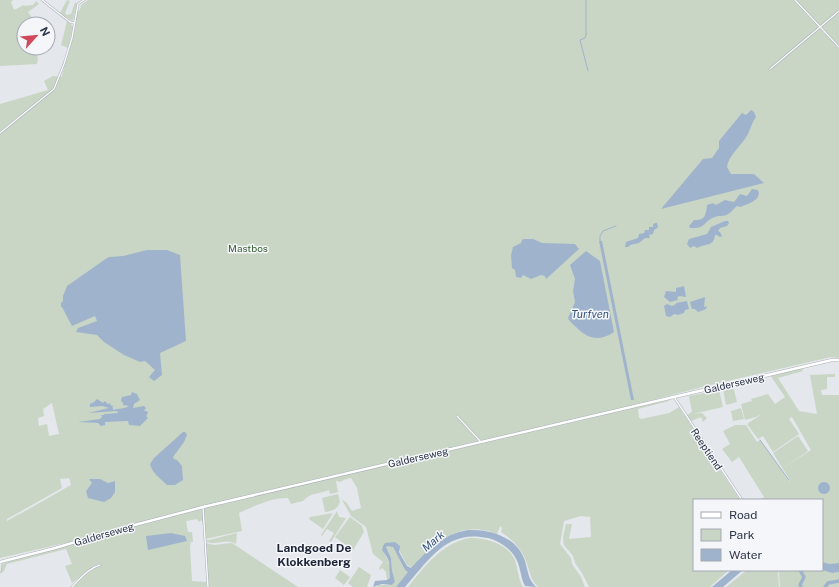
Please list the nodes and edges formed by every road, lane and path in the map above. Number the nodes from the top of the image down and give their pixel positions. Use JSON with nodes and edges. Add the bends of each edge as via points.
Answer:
{"nodes":[{"id":1,"x":42,"y":0,"type":"edge"},
{"id":2,"x":84,"y":0,"type":"edge"},
{"id":3,"x":795,"y":0,"type":"edge"},
{"id":4,"x":839,"y":11,"type":"edge"},
{"id":5,"x":74,"y":23,"type":"junction"},
{"id":6,"x":820,"y":26,"type":"junction"},
{"id":7,"x":839,"y":47,"type":"edge"},
{"id":8,"x":770,"y":69,"type":"dead end"},
{"id":9,"x":0,"y":134,"type":"edge"},
{"id":10,"x":839,"y":360,"type":"edge"},
{"id":11,"x":674,"y":397,"type":"junction"},
{"id":12,"x":457,"y":416,"type":"dead end"},
{"id":13,"x":481,"y":443,"type":"junction"},
{"id":14,"x":741,"y":499,"type":"edge"},
{"id":15,"x":203,"y":508,"type":"junction"},
{"id":16,"x":0,"y":562,"type":"edge"},
{"id":17,"x":100,"y":565,"type":"dead end"},
{"id":18,"x":0,"y":570,"type":"edge"},
{"id":19,"x":72,"y":587,"type":"edge"},
{"id":20,"x":208,"y":587,"type":"edge"}],
"edges":[{"from":1,"to":5,"type":"street"},
{"from":2,"to":5,"type":"street","via":[[78,4]]},
{"from":3,"to":6,"type":"street"},
{"from":4,"to":6,"type":"street"},
{"from":5,"to":9,"type":"street","via":[[72,38],[54,89]]},
{"from":6,"to":7,"type":"street"},
{"from":6,"to":8,"type":"street"},
{"from":10,"to":11,"type":"street","name":"Galderseweg"},
{"from":11,"to":13,"type":"street","name":"Galderseweg"},
{"from":11,"to":14,"type":"street","name":"Reeptiend"},
{"from":12,"to":13,"type":"street"},
{"from":13,"to":15,"type":"street","name":"Galderseweg"},
{"from":15,"to":16,"type":"street","name":"Galderseweg"},
{"from":15,"to":20,"type":"street"},
{"from":16,"to":18,"type":"street"},
{"from":17,"to":19,"type":"street","via":[[86,571]]}]}
